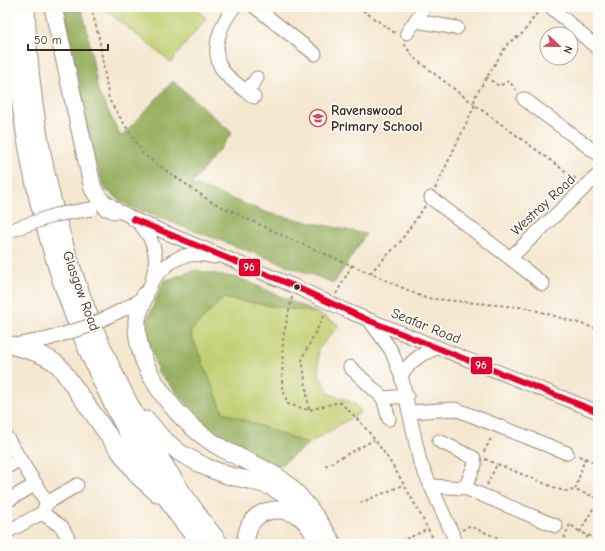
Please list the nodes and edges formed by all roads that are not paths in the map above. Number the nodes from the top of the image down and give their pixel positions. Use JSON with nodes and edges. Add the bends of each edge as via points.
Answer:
{"nodes":[{"id":1,"x":13,"y":7,"type":"edge"},
{"id":2,"x":26,"y":7,"type":"edge"},
{"id":3,"x":53,"y":7,"type":"edge"},
{"id":4,"x":234,"y":7,"type":"edge"},
{"id":5,"x":256,"y":7,"type":"edge"},
{"id":6,"x":425,"y":7,"type":"edge"},
{"id":7,"x":551,"y":7,"type":"edge"},
{"id":8,"x":416,"y":21,"type":"junction"},
{"id":9,"x":457,"y":28,"type":"dead end"},
{"id":10,"x":401,"y":35,"type":"road end"},
{"id":11,"x":598,"y":50,"type":"edge"},
{"id":12,"x":315,"y":54,"type":"dead end"},
{"id":13,"x":257,"y":78,"type":"dead end"},
{"id":14,"x":524,"y":99,"type":"road end"},
{"id":15,"x":598,"y":154,"type":"edge"},
{"id":16,"x":598,"y":175,"type":"edge"},
{"id":17,"x":430,"y":198,"type":"road end"},
{"id":18,"x":114,"y":210,"type":"junction"},
{"id":19,"x":133,"y":219,"type":"junction"},
{"id":20,"x":10,"y":231,"type":"edge"},
{"id":21,"x":510,"y":258,"type":"junction"},
{"id":22,"x":244,"y":265,"type":"junction"},
{"id":23,"x":543,"y":284,"type":"dead end"},
{"id":24,"x":148,"y":289,"type":"junction"},
{"id":25,"x":370,"y":321,"type":"junction"},
{"id":26,"x":9,"y":345,"type":"edge"},
{"id":27,"x":437,"y":348,"type":"junction"},
{"id":28,"x":350,"y":367,"type":"dead end"},
{"id":29,"x":401,"y":375,"type":"junction"},
{"id":30,"x":124,"y":395,"type":"junction"},
{"id":31,"x":407,"y":396,"type":"junction"},
{"id":32,"x":383,"y":398,"type":"junction"},
{"id":33,"x":410,"y":412,"type":"junction"},
{"id":34,"x":598,"y":412,"type":"edge"},
{"id":35,"x":388,"y":419,"type":"dead end"},
{"id":36,"x":7,"y":438,"type":"edge"},
{"id":37,"x":439,"y":441,"type":"dead end"},
{"id":38,"x":567,"y":453,"type":"road end"},
{"id":39,"x":20,"y":459,"type":"junction"},
{"id":40,"x":7,"y":467,"type":"edge"},
{"id":41,"x":36,"y":484,"type":"junction"},
{"id":42,"x":78,"y":485,"type":"dead end"},
{"id":43,"x":432,"y":486,"type":"junction"},
{"id":44,"x":465,"y":488,"type":"junction"},
{"id":45,"x":7,"y":501,"type":"edge"},
{"id":46,"x":172,"y":507,"type":"junction"},
{"id":47,"x":307,"y":507,"type":"junction"},
{"id":48,"x":45,"y":508,"type":"junction"},
{"id":49,"x":556,"y":526,"type":"dead end"},
{"id":50,"x":7,"y":532,"type":"edge"},
{"id":51,"x":455,"y":539,"type":"edge"},
{"id":52,"x":71,"y":544,"type":"edge"},
{"id":53,"x":188,"y":544,"type":"edge"},
{"id":54,"x":201,"y":544,"type":"edge"},
{"id":55,"x":220,"y":544,"type":"edge"},
{"id":56,"x":245,"y":544,"type":"edge"},
{"id":57,"x":318,"y":544,"type":"edge"},
{"id":58,"x":333,"y":544,"type":"edge"}],
"edges":[{"from":1,"to":46,"type":"main road","name":"Glasgow Road","via":[[15,53],[27,146],[55,265],[97,374],[144,462]]},
{"from":2,"to":30,"type":"main road","name":"Glasgow Road","via":[[36,120],[49,185],[68,260],[97,336]]},
{"from":3,"to":18,"type":"main road","via":[[93,189],[101,201]]},
{"from":4,"to":13,"type":"street","via":[[218,34],[218,60],[231,79],[251,94]]},
{"from":5,"to":12,"type":"street"},
{"from":6,"to":8,"type":"street"},
{"from":7,"to":11,"type":"street"},
{"from":8,"to":9,"type":"street"},
{"from":8,"to":10,"type":"street"},
{"from":14,"to":15,"type":"street"},
{"from":16,"to":21,"type":"street","name":"Westray Road"},
{"from":17,"to":21,"type":"street","name":"Westray Road"},
{"from":18,"to":19,"type":"street","name":"Seafar Road"},
{"from":18,"to":20,"type":"street","bridge":true,"via":[[91,209],[55,215]]},
{"from":19,"to":22,"type":"street","name":"Seafar Road"},
{"from":19,"to":24,"type":"street","via":[[148,234],[154,246],[155,270]]},
{"from":21,"to":23,"type":"street","name":"Westray Road"},
{"from":22,"to":24,"type":"street","name":"Seafar Road","via":[[207,256],[181,257],[161,270]]},
{"from":22,"to":25,"type":"street","name":"Seafar Road","bridge":true},
{"from":24,"to":26,"type":"street","name":"Seafar Road","bridge":true,"via":[[124,310],[88,326],[48,339]]},
{"from":24,"to":47,"type":"main road","via":[[137,320],[141,349],[148,369],[168,403],[208,440],[283,480],[300,496]]},
{"from":25,"to":27,"type":"street","name":"Seafar Road"},
{"from":25,"to":29,"type":"street","via":[[391,350]]},
{"from":26,"to":46,"type":"main road","via":[[43,355],[60,367],[139,477]]},
{"from":27,"to":29,"type":"street","via":[[412,361]]},
{"from":27,"to":34,"type":"street","name":"Seafar Road"},
{"from":28,"to":32,"type":"street"},
{"from":29,"to":31,"type":"street"},
{"from":30,"to":47,"type":"main road","via":[[161,438],[180,452],[208,468],[270,486]]},
{"from":30,"to":55,"type":"main road","name":"Glasgow Road","via":[[178,486]]},
{"from":31,"to":32,"type":"street"},
{"from":31,"to":33,"type":"street"},
{"from":32,"to":35,"type":"street"},
{"from":33,"to":38,"type":"street","via":[[455,410]]},
{"from":33,"to":43,"type":"street","via":[[420,462]]},
{"from":36,"to":39,"type":"street"},
{"from":37,"to":44,"type":"street","via":[[474,458],[475,464]]},
{"from":39,"to":40,"type":"street"},
{"from":39,"to":41,"type":"street"},
{"from":41,"to":45,"type":"street"},
{"from":41,"to":48,"type":"street"},
{"from":42,"to":48,"type":"street"},
{"from":43,"to":44,"type":"street"},
{"from":43,"to":51,"type":"street"},
{"from":44,"to":49,"type":"street"},
{"from":46,"to":53,"type":"main road"},
{"from":46,"to":54,"type":"main road","name":"Glasgow Road"},
{"from":47,"to":58,"type":"main road","via":[[321,523]]},
{"from":48,"to":50,"type":"street"},
{"from":48,"to":52,"type":"street","via":[[62,527]]},
{"from":56,"to":57,"type":"main road","via":[[246,533],[254,519],[270,510],[280,509],[300,517]]}]}
